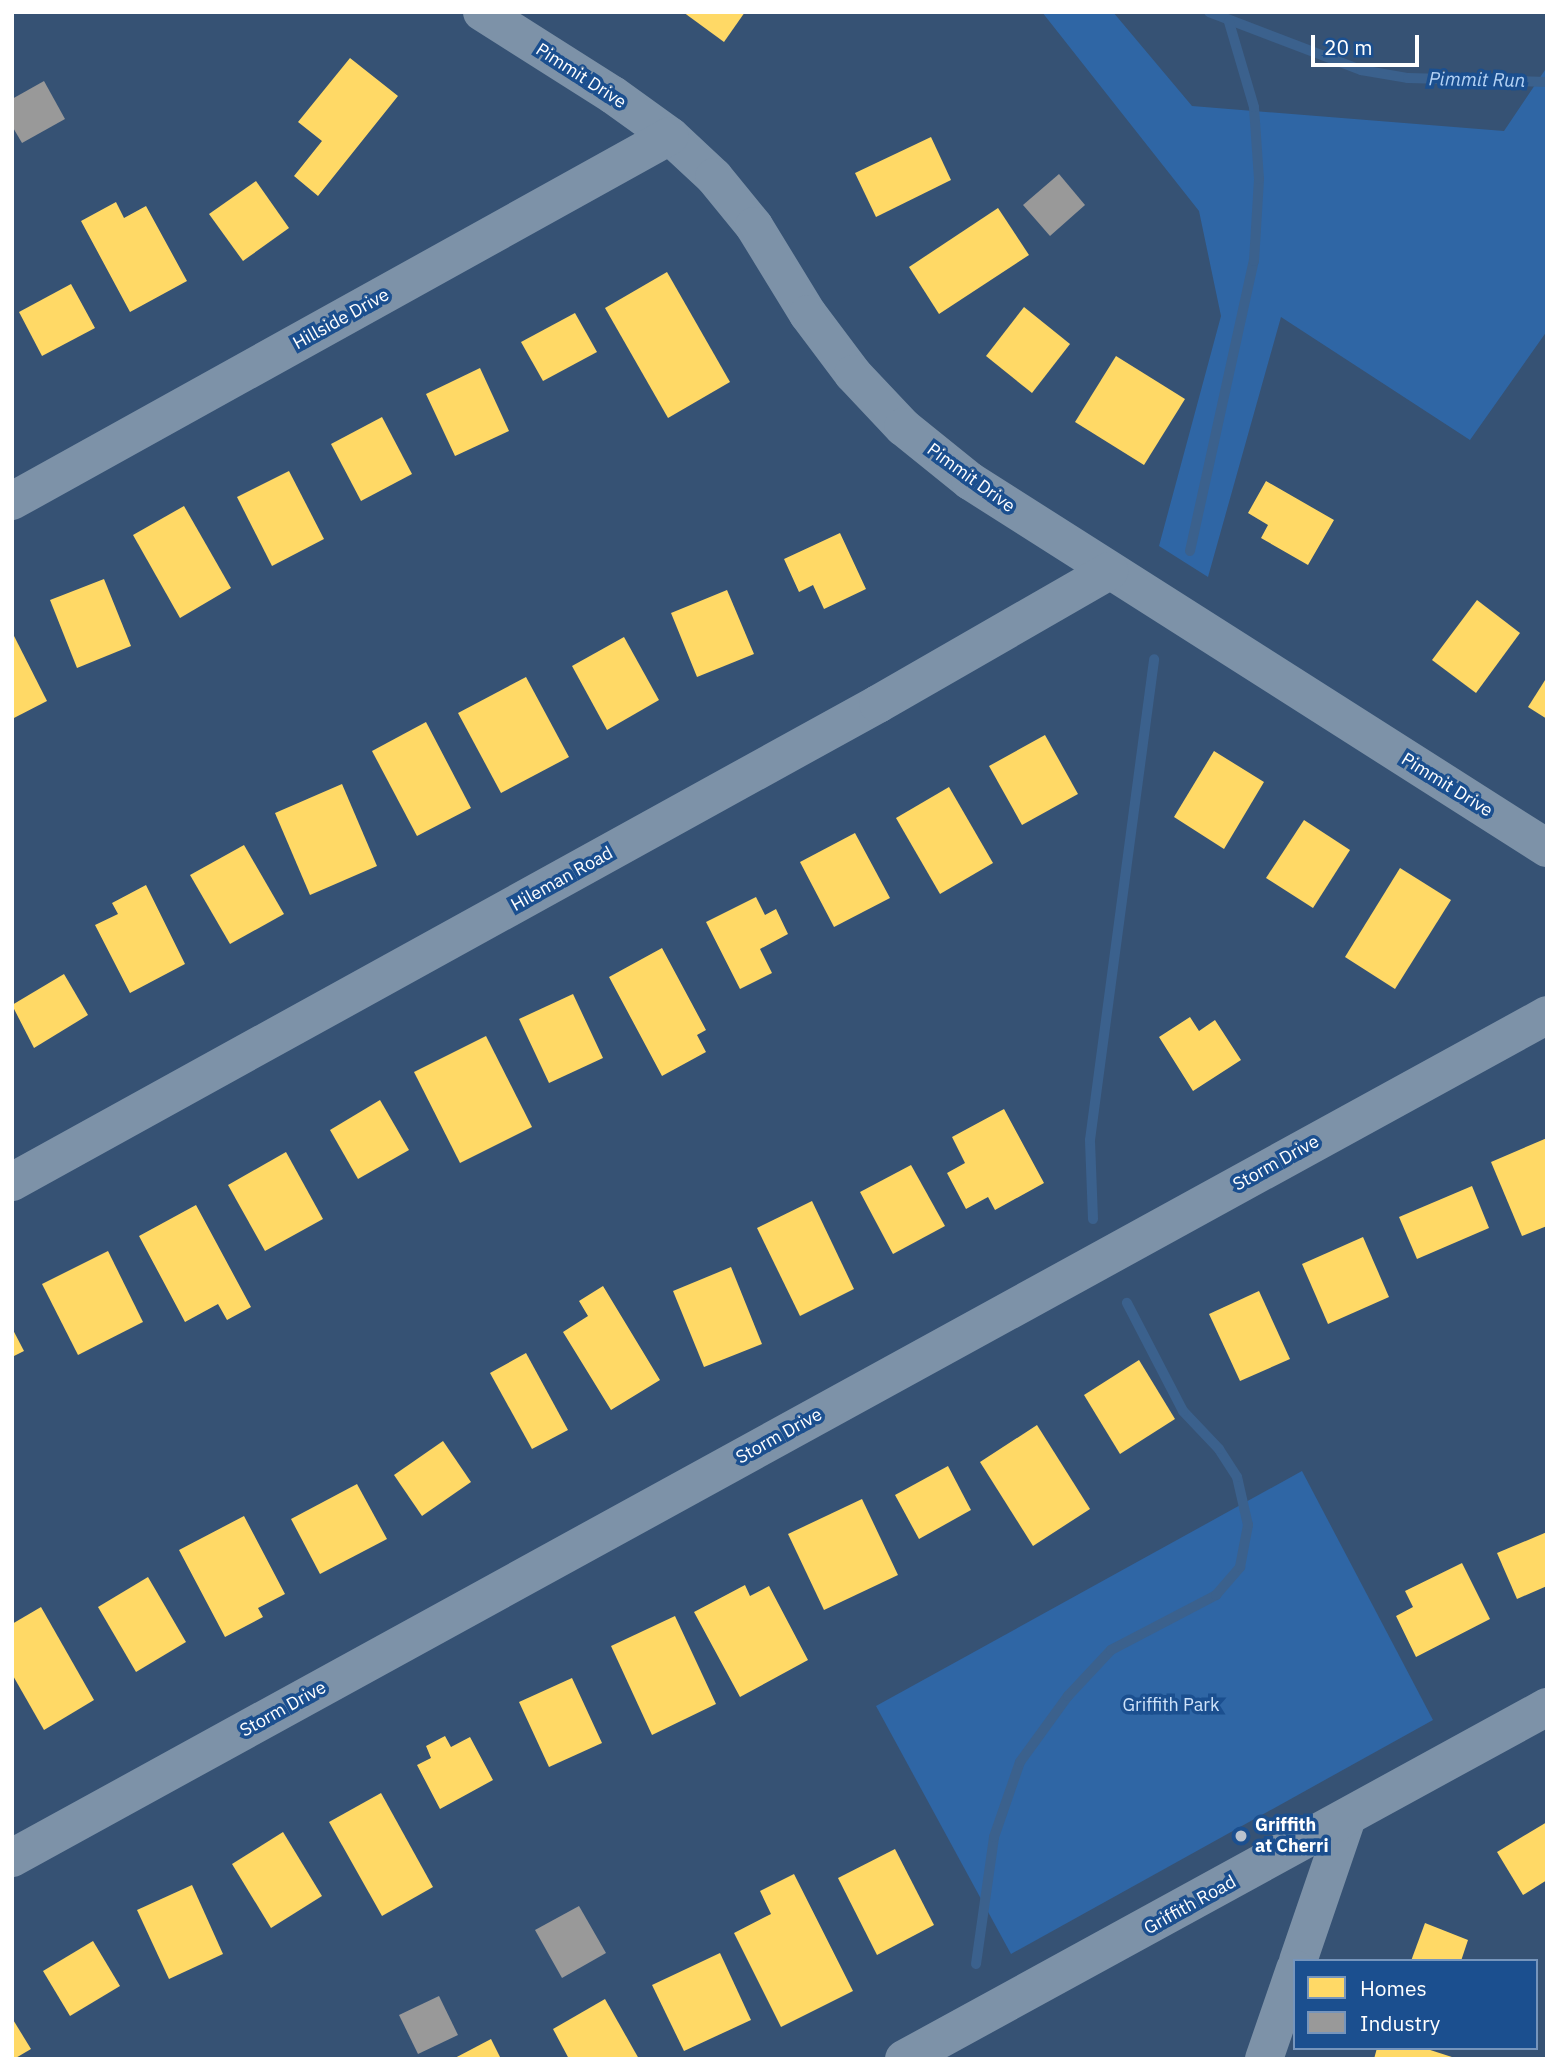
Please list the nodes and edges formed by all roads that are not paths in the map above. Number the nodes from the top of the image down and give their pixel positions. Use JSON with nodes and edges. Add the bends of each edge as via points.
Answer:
{"nodes":[{"id":1,"x":482,"y":12,"type":"edge"},
{"id":2,"x":670,"y":136,"type":"junction"},
{"id":3,"x":12,"y":501,"type":"edge"},
{"id":4,"x":1109,"y":571,"type":"junction"},
{"id":5,"x":1547,"y":848,"type":"edge"},
{"id":6,"x":1547,"y":1015,"type":"edge"},
{"id":7,"x":12,"y":1182,"type":"edge"},
{"id":8,"x":1547,"y":1707,"type":"edge"},
{"id":9,"x":1346,"y":1818,"type":"junction"},
{"id":10,"x":12,"y":1858,"type":"edge"},
{"id":11,"x":1299,"y":1959,"type":"edge"},
{"id":12,"x":1293,"y":1975,"type":"edge"},
{"id":13,"x":904,"y":2059,"type":"edge"},
{"id":14,"x":1264,"y":2059,"type":"edge"}],
"edges":[{"from":1,"to":2,"type":"street","name":"Pimmit Drive"},
{"from":2,"to":3,"type":"street","name":"Hillside Drive"},
{"from":2,"to":4,"type":"street","name":"Pimmit Drive","via":[[714,177],[754,226],[845,364],[903,427],[970,481]]},
{"from":4,"to":5,"type":"street","name":"Pimmit Drive"},
{"from":4,"to":7,"type":"street","name":"Hileman Road","via":[[878,704]]},
{"from":6,"to":10,"type":"street","name":"Storm Drive"},
{"from":8,"to":9,"type":"street","name":"Griffith Road"},
{"from":9,"to":11,"type":"street"},
{"from":9,"to":13,"type":"street","name":"Griffith Road"},
{"from":12,"to":14,"type":"street"}]}
